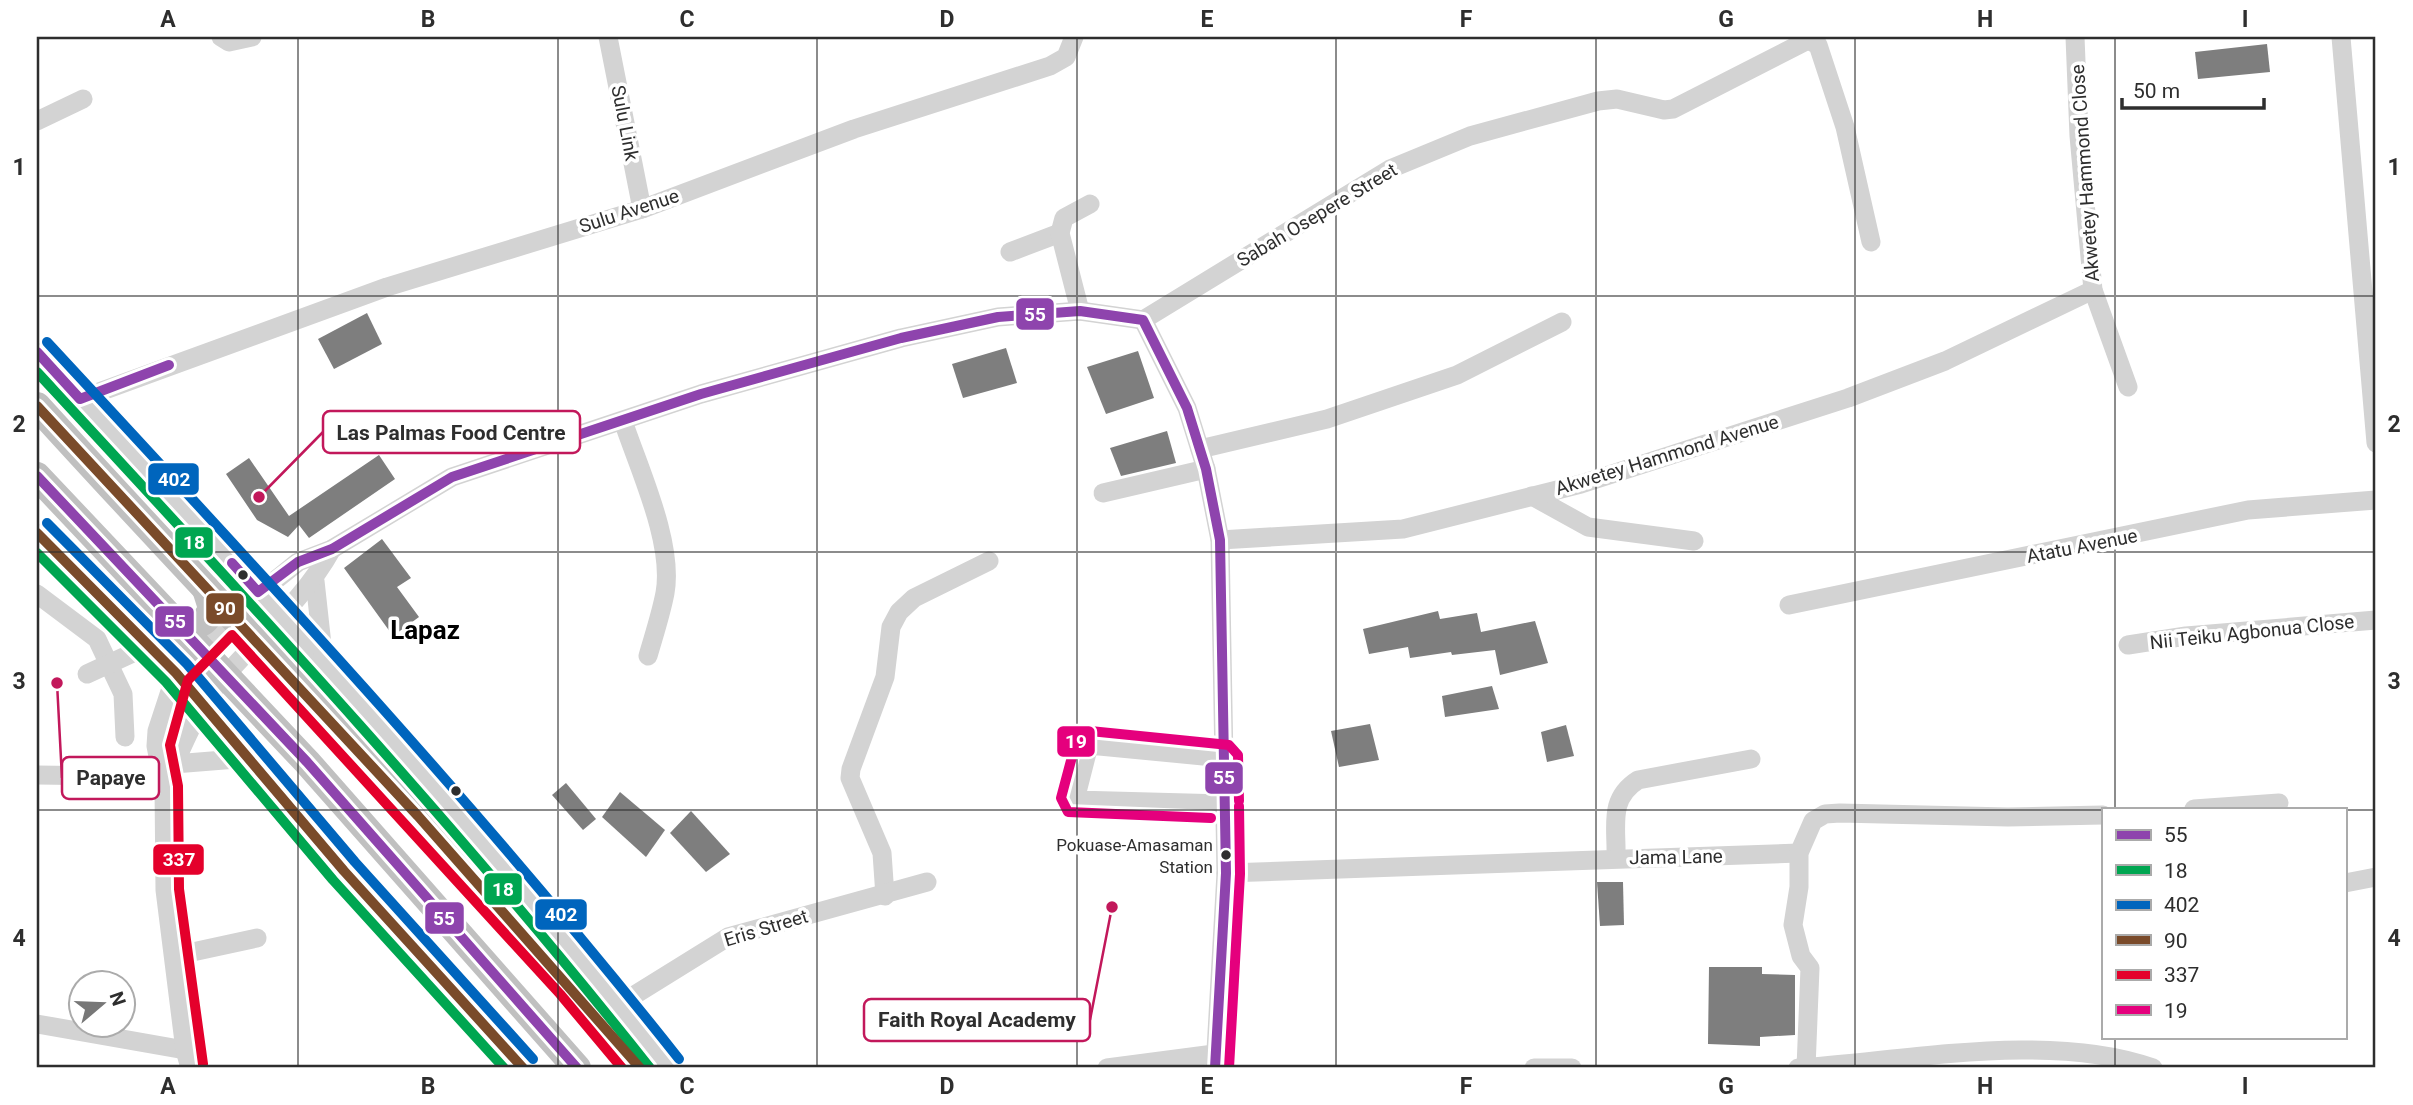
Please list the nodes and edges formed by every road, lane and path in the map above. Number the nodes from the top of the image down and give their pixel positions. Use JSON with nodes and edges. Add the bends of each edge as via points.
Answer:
{"nodes":[{"id":1,"x":221,"y":37,"type":"edge"},
{"id":2,"x":252,"y":37,"type":"edge"},
{"id":3,"x":608,"y":37,"type":"edge"},
{"id":4,"x":1074,"y":37,"type":"edge"},
{"id":5,"x":2075,"y":37,"type":"edge"},
{"id":6,"x":2341,"y":37,"type":"edge"},
{"id":7,"x":83,"y":99,"type":"dead end"},
{"id":8,"x":37,"y":121,"type":"edge"},
{"id":9,"x":1090,"y":204,"type":"dead end"},
{"id":10,"x":642,"y":209,"type":"junction"},
{"id":11,"x":1060,"y":233,"type":"junction"},
{"id":12,"x":1871,"y":242,"type":"dead end"},
{"id":13,"x":1010,"y":252,"type":"dead end"},
{"id":14,"x":2093,"y":290,"type":"junction"},
{"id":15,"x":1080,"y":311,"type":"junction"},
{"id":16,"x":1143,"y":320,"type":"junction"},
{"id":17,"x":1562,"y":322,"type":"dead end"},
{"id":18,"x":37,"y":352,"type":"edge"},
{"id":19,"x":2128,"y":387,"type":"dead end"},
{"id":20,"x":80,"y":399,"type":"junction"},
{"id":21,"x":37,"y":406,"type":"edge"},
{"id":22,"x":623,"y":421,"type":"junction"},
{"id":23,"x":2376,"y":443,"type":"edge"},
{"id":24,"x":1200,"y":449,"type":"junction"},
{"id":25,"x":1206,"y":469,"type":"junction"},
{"id":26,"x":37,"y":476,"type":"edge"},
{"id":27,"x":1103,"y":493,"type":"dead end"},
{"id":28,"x":1532,"y":496,"type":"junction"},
{"id":29,"x":2376,"y":500,"type":"edge"},
{"id":30,"x":37,"y":533,"type":"edge"},
{"id":31,"x":1220,"y":540,"type":"junction"},
{"id":32,"x":1694,"y":541,"type":"dead end"},
{"id":33,"x":332,"y":549,"type":"junction"},
{"id":34,"x":44,"y":552,"type":"edge"},
{"id":35,"x":989,"y":561,"type":"dead end"},
{"id":36,"x":315,"y":581,"type":"junction"},
{"id":37,"x":206,"y":589,"type":"junction"},
{"id":38,"x":258,"y":592,"type":"junction"},
{"id":39,"x":37,"y":594,"type":"edge"},
{"id":40,"x":1789,"y":605,"type":"dead end"},
{"id":41,"x":232,"y":615,"type":"junction"},
{"id":42,"x":282,"y":616,"type":"junction"},
{"id":43,"x":2376,"y":620,"type":"edge"},
{"id":44,"x":173,"y":622,"type":"junction"},
{"id":45,"x":258,"y":642,"type":"junction"},
{"id":46,"x":150,"y":645,"type":"junction"},
{"id":47,"x":2128,"y":645,"type":"dead end"},
{"id":48,"x":199,"y":648,"type":"junction"},
{"id":49,"x":648,"y":656,"type":"dead end"},
{"id":50,"x":324,"y":663,"type":"junction"},
{"id":51,"x":111,"y":664,"type":"junction"},
{"id":52,"x":279,"y":665,"type":"junction"},
{"id":53,"x":176,"y":673,"type":"junction"},
{"id":54,"x":87,"y":674,"type":"dead end"},
{"id":55,"x":225,"y":676,"type":"junction"},
{"id":56,"x":246,"y":697,"type":"junction"},
{"id":57,"x":203,"y":704,"type":"junction"},
{"id":58,"x":125,"y":737,"type":"dead end"},
{"id":59,"x":248,"y":758,"type":"junction"},
{"id":60,"x":1224,"y":758,"type":"junction"},
{"id":61,"x":1751,"y":759,"type":"dead end"},
{"id":62,"x":166,"y":773,"type":"junction"},
{"id":63,"x":37,"y":775,"type":"edge"},
{"id":64,"x":2279,"y":803,"type":"dead end"},
{"id":65,"x":1225,"y":804,"type":"junction"},
{"id":66,"x":2208,"y":808,"type":"edge"},
{"id":67,"x":2102,"y":815,"type":"edge"},
{"id":68,"x":1799,"y":853,"type":"junction"},
{"id":69,"x":1616,"y":857,"type":"junction"},
{"id":70,"x":1226,"y":873,"type":"junction"},
{"id":71,"x":2376,"y":877,"type":"edge"},
{"id":72,"x":927,"y":883,"type":"dead end"},
{"id":73,"x":2346,"y":883,"type":"edge"},
{"id":74,"x":885,"y":896,"type":"junction"},
{"id":75,"x":257,"y":938,"type":"dead end"},
{"id":76,"x":174,"y":956,"type":"junction"},
{"id":77,"x":620,"y":1004,"type":"junction"},
{"id":78,"x":37,"y":1024,"type":"edge"},
{"id":79,"x":187,"y":1059,"type":"edge"},
{"id":80,"x":1215,"y":1061,"type":"edge"},
{"id":81,"x":523,"y":1068,"type":"edge"},
{"id":82,"x":576,"y":1068,"type":"edge"},
{"id":83,"x":640,"y":1068,"type":"edge"},
{"id":84,"x":667,"y":1068,"type":"edge"},
{"id":85,"x":1107,"y":1068,"type":"edge"},
{"id":86,"x":1534,"y":1068,"type":"edge"},
{"id":87,"x":1572,"y":1068,"type":"edge"},
{"id":88,"x":1798,"y":1068,"type":"edge"},
{"id":89,"x":1807,"y":1068,"type":"edge"},
{"id":90,"x":2153,"y":1068,"type":"edge"}],
"edges":[{"from":1,"to":2,"type":"street","via":[[229,42]]},
{"from":3,"to":10,"type":"street","name":"Sulu Link"},
{"from":4,"to":10,"type":"street","name":"Sulu Avenue","via":[[1066,57],[1050,66],[854,129]]},
{"from":5,"to":14,"type":"street","name":"Akwetey Hammond Close"},
{"from":6,"to":23,"type":"street"},
{"from":7,"to":8,"type":"street"},
{"from":9,"to":11,"type":"street","via":[[1064,218]]},
{"from":10,"to":20,"type":"street","name":"Sulu Avenue","via":[[387,286]]},
{"from":11,"to":13,"type":"street"},
{"from":11,"to":15,"type":"street"},
{"from":12,"to":16,"type":"street","name":"Sabah Osepere Street","via":[[1845,127],[1820,50],[1808,40],[1673,109],[1617,99],[1598,101],[1470,136],[1390,169]]},
{"from":14,"to":19,"type":"street","name":"Akwetey Hammond Close"},
{"from":14,"to":28,"type":"street","name":"Akwetey Hammond Avenue","via":[[1945,361],[1849,398]]},
{"from":15,"to":16,"type":"street"},
{"from":15,"to":22,"type":"street","via":[[998,317],[901,338],[701,394]]},
{"from":16,"to":24,"type":"street","via":[[1187,408]]},
{"from":17,"to":24,"type":"street","via":[[1457,376],[1327,419]]},
{"from":18,"to":20,"type":"street"},
{"from":20,"to":38,"type":"street"},
{"from":21,"to":37,"type":"highway"},
{"from":22,"to":33,"type":"street","via":[[452,477]]},
{"from":22,"to":49,"type":"street","via":[[656,522],[666,570],[665,592]]},
{"from":24,"to":25,"type":"street"},
{"from":25,"to":27,"type":"street"},
{"from":25,"to":31,"type":"street"},
{"from":26,"to":44,"type":"highway"},
{"from":28,"to":31,"type":"street","name":"Akwetey Hammond Avenue","via":[[1378,533]]},
{"from":28,"to":32,"type":"street","via":[[1588,527]]},
{"from":29,"to":40,"type":"street","name":"Atatu Avenue","via":[[2248,510]]},
{"from":30,"to":34,"type":"street"},
{"from":31,"to":60,"type":"street"},
{"from":33,"to":36,"type":"street"},
{"from":33,"to":38,"type":"street","via":[[298,562]]},
{"from":34,"to":46,"type":"street"},
{"from":35,"to":74,"type":"street","via":[[914,598],[891,627],[885,677],[850,769],[882,853]]},
{"from":36,"to":42,"type":"street"},
{"from":36,"to":50,"type":"street"},
{"from":37,"to":41,"type":"highway"},
{"from":37,"to":44,"type":"highway","via":[[212,608],[204,621],[190,627]]},
{"from":38,"to":41,"type":"street"},
{"from":38,"to":42,"type":"street"},
{"from":39,"to":51,"type":"street","via":[[97,639]]},
{"from":41,"to":45,"type":"highway"},
{"from":41,"to":48,"type":"street"},
{"from":42,"to":45,"type":"street"},
{"from":42,"to":50,"type":"street"},
{"from":43,"to":47,"type":"street","name":"Nii Teiku Agbonua Close"},
{"from":44,"to":48,"type":"highway"},
{"from":45,"to":52,"type":"highway"},
{"from":45,"to":55,"type":"street"},
{"from":46,"to":51,"type":"street"},
{"from":46,"to":53,"type":"street"},
{"from":48,"to":53,"type":"street"},
{"from":48,"to":55,"type":"highway"},
{"from":50,"to":77,"type":"street"},
{"from":51,"to":54,"type":"street"},
{"from":51,"to":58,"type":"street","via":[[123,694]]},
{"from":52,"to":56,"type":"highway","via":[[264,660],[249,666],[241,680]]},
{"from":52,"to":83,"type":"highway","via":[[571,985]]},
{"from":53,"to":57,"type":"street"},
{"from":53,"to":62,"type":"street","via":[[157,730]]},
{"from":55,"to":56,"type":"highway"},
{"from":55,"to":57,"type":"street"},
{"from":56,"to":82,"type":"highway"},
{"from":57,"to":59,"type":"street"},
{"from":57,"to":62,"type":"street"},
{"from":59,"to":62,"type":"street"},
{"from":59,"to":81,"type":"street"},
{"from":60,"to":65,"type":"street"},
{"from":60,"to":65,"type":"street","via":[[1088,745],[1075,800]]},
{"from":61,"to":69,"type":"street","via":[[1638,780],[1628,786],[1617,802]]},
{"from":62,"to":63,"type":"street"},
{"from":62,"to":76,"type":"street","via":[[165,890]]},
{"from":64,"to":66,"type":"street"},
{"from":65,"to":70,"type":"street"},
{"from":67,"to":68,"type":"street","via":[[1825,814],[1813,821]]},
{"from":68,"to":69,"type":"street","name":"Jama Lane"},
{"from":68,"to":89,"type":"street","via":[[1793,925],[1801,956],[1810,968]]},
{"from":69,"to":70,"type":"street","name":"Jama Lane"},
{"from":70,"to":80,"type":"street"},
{"from":71,"to":73,"type":"street"},
{"from":72,"to":74,"type":"street","name":"Eris Street"},
{"from":74,"to":77,"type":"street","name":"Eris Street","via":[[728,937]]},
{"from":75,"to":76,"type":"street"},
{"from":76,"to":79,"type":"street"},
{"from":77,"to":84,"type":"street"},
{"from":78,"to":79,"type":"street"},
{"from":80,"to":85,"type":"street"},
{"from":86,"to":87,"type":"street"},
{"from":88,"to":89,"type":"street"},
{"from":89,"to":90,"type":"street","via":[[2033,1050],[2120,1056]]}]}
